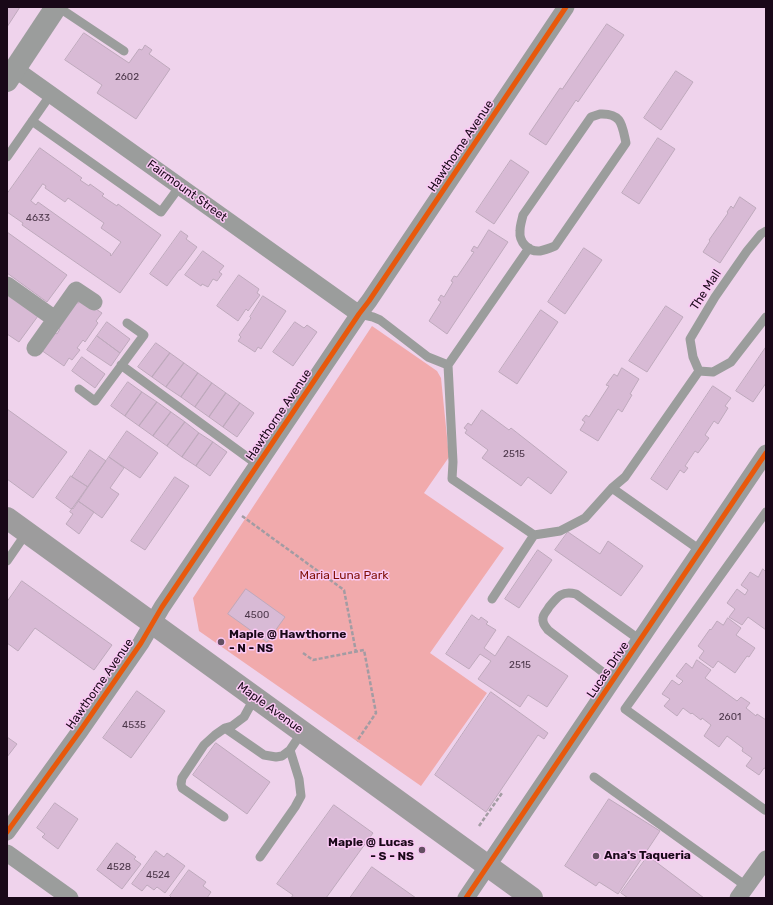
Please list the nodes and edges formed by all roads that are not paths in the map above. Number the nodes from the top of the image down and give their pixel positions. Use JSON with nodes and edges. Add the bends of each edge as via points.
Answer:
{"nodes":[{"id":1,"x":57,"y":7,"type":"edge"},
{"id":2,"x":566,"y":7,"type":"edge"},
{"id":3,"x":124,"y":51,"type":"dead end"},
{"id":4,"x":11,"y":75,"type":"edge"},
{"id":5,"x":51,"y":94,"type":"junction"},
{"id":6,"x":32,"y":121,"type":"junction"},
{"id":7,"x":7,"y":157,"type":"edge"},
{"id":8,"x":180,"y":186,"type":"junction"},
{"id":9,"x":766,"y":231,"type":"edge"},
{"id":10,"x":528,"y":248,"type":"junction"},
{"id":11,"x":7,"y":285,"type":"edge"},
{"id":12,"x":94,"y":302,"type":"dead end"},
{"id":13,"x":359,"y":314,"type":"junction"},
{"id":14,"x":766,"y":317,"type":"edge"},
{"id":15,"x":55,"y":319,"type":"junction"},
{"id":16,"x":127,"y":323,"type":"dead end"},
{"id":17,"x":35,"y":348,"type":"dead end"},
{"id":18,"x":121,"y":365,"type":"junction"},
{"id":19,"x":448,"y":365,"type":"junction"},
{"id":20,"x":699,"y":371,"type":"junction"},
{"id":21,"x":79,"y":389,"type":"dead end"},
{"id":22,"x":766,"y":453,"type":"edge"},
{"id":23,"x":258,"y":465,"type":"junction"},
{"id":24,"x":612,"y":488,"type":"junction"},
{"id":25,"x":766,"y":512,"type":"edge"},
{"id":26,"x":7,"y":518,"type":"edge"},
{"id":27,"x":27,"y":532,"type":"junction"},
{"id":28,"x":534,"y":535,"type":"junction"},
{"id":29,"x":700,"y":550,"type":"junction"},
{"id":30,"x":7,"y":561,"type":"edge"},
{"id":31,"x":492,"y":599,"type":"dead end"},
{"id":32,"x":152,"y":624,"type":"junction"},
{"id":33,"x":640,"y":640,"type":"junction"},
{"id":34,"x":614,"y":680,"type":"junction"},
{"id":35,"x":255,"y":697,"type":"junction"},
{"id":36,"x":225,"y":728,"type":"junction"},
{"id":37,"x":296,"y":741,"type":"junction"},
{"id":38,"x":594,"y":776,"type":"dead end"},
{"id":39,"x":766,"y":809,"type":"edge"},
{"id":40,"x":224,"y":817,"type":"dead end"},
{"id":41,"x":7,"y":832,"type":"edge"},
{"id":42,"x":7,"y":853,"type":"edge"},
{"id":43,"x":260,"y":857,"type":"dead end"},
{"id":44,"x":766,"y":859,"type":"edge"},
{"id":45,"x":487,"y":866,"type":"junction"},
{"id":46,"x":742,"y":892,"type":"edge"},
{"id":47,"x":70,"y":898,"type":"edge"},
{"id":48,"x":466,"y":898,"type":"edge"},
{"id":49,"x":532,"y":898,"type":"edge"}],
"edges":[{"from":1,"to":3,"type":"lane"},
{"from":1,"to":4,"type":"street"},
{"from":2,"to":13,"type":"street","name":"Hawthorne Avenue"},
{"from":4,"to":5,"type":"street","name":"Fairmount Street"},
{"from":5,"to":6,"type":"lane"},
{"from":5,"to":8,"type":"street","name":"Fairmount Street"},
{"from":6,"to":7,"type":"lane"},
{"from":6,"to":8,"type":"lane","via":[[161,212]]},
{"from":8,"to":13,"type":"street","name":"Fairmount Street"},
{"from":9,"to":20,"type":"lane","name":"The Mall","via":[[747,251],[690,339]]},
{"from":10,"to":10,"type":"lane","via":[[520,238],[519,232],[523,215],[592,117],[606,114],[617,118],[624,128],[626,143],[622,149],[555,246],[541,251]]},
{"from":10,"to":19,"type":"lane"},
{"from":11,"to":15,"type":"street"},
{"from":12,"to":15,"type":"street","via":[[76,290]]},
{"from":13,"to":19,"type":"lane","via":[[380,320],[428,357]]},
{"from":13,"to":23,"type":"street","name":"Hawthorne Avenue"},
{"from":14,"to":20,"type":"lane","via":[[731,362],[713,372]]},
{"from":15,"to":17,"type":"street"},
{"from":16,"to":18,"type":"lane","via":[[144,335]]},
{"from":18,"to":21,"type":"lane","via":[[96,401]]},
{"from":18,"to":23,"type":"lane"},
{"from":19,"to":28,"type":"lane","via":[[452,479]]},
{"from":20,"to":24,"type":"lane","via":[[625,477]]},
{"from":22,"to":29,"type":"street","name":"Lucas Drive"},
{"from":23,"to":32,"type":"street","name":"Hawthorne Avenue"},
{"from":24,"to":28,"type":"lane","via":[[585,518],[560,531]]},
{"from":24,"to":29,"type":"lane"},
{"from":25,"to":39,"type":"lane","via":[[625,709]]},
{"from":26,"to":27,"type":"main road","name":"Maple Avenue"},
{"from":27,"to":30,"type":"lane"},
{"from":27,"to":32,"type":"main road","name":"Maple Avenue"},
{"from":28,"to":31,"type":"lane"},
{"from":29,"to":33,"type":"street","name":"Lucas Drive"},
{"from":32,"to":35,"type":"main road","name":"Maple Avenue"},
{"from":32,"to":41,"type":"street","name":"Hawthorne Avenue","via":[[141,644]]},
{"from":33,"to":34,"type":"street","name":"Lucas Drive"},
{"from":33,"to":34,"type":"lane","via":[[576,594],[569,592],[556,598],[544,614],[542,620],[548,630]]},
{"from":34,"to":45,"type":"street","name":"Lucas Drive"},
{"from":35,"to":36,"type":"lane","via":[[244,717]]},
{"from":35,"to":37,"type":"main road","name":"Maple Avenue"},
{"from":36,"to":37,"type":"lane","via":[[264,755],[282,756]]},
{"from":36,"to":40,"type":"lane","via":[[204,745],[182,778],[181,784],[182,788]]},
{"from":37,"to":43,"type":"lane","via":[[301,796]]},
{"from":37,"to":45,"type":"main road","name":"Maple Avenue"},
{"from":38,"to":46,"type":"lane"},
{"from":42,"to":47,"type":"street"},
{"from":44,"to":46,"type":"street"},
{"from":45,"to":48,"type":"street","name":"Lucas Drive"},
{"from":45,"to":49,"type":"main road","name":"Maple Avenue"}]}
